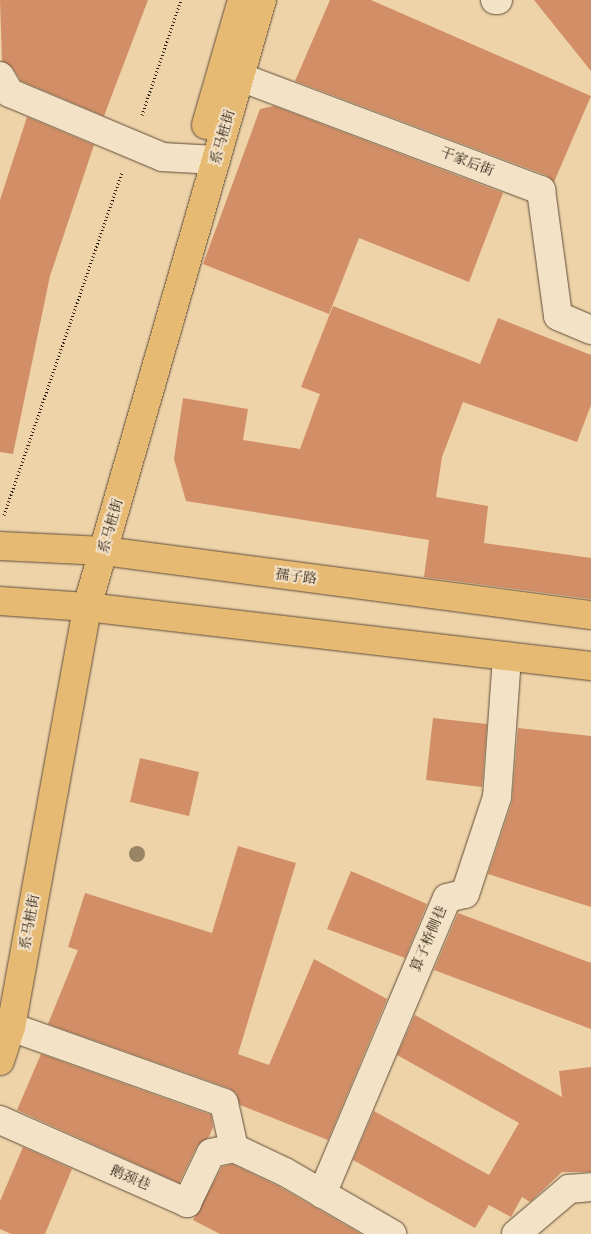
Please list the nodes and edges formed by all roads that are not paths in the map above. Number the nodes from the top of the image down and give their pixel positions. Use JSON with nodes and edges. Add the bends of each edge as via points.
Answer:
{"nodes":[{"id":1,"x":242,"y":0,"type":"edge"},
{"id":2,"x":262,"y":0,"type":"edge"},
{"id":3,"x":0,"y":76,"type":"edge"},
{"id":4,"x":240,"y":77,"type":"junction"},
{"id":5,"x":206,"y":160,"type":"junction"},
{"id":6,"x":591,"y":330,"type":"edge"},
{"id":7,"x":0,"y":546,"type":"edge"},
{"id":8,"x":94,"y":552,"type":"junction"},
{"id":9,"x":0,"y":601,"type":"edge"},
{"id":10,"x":87,"y":607,"type":"junction"},
{"id":11,"x":591,"y":615,"type":"edge"},
{"id":12,"x":507,"y":656,"type":"junction"},
{"id":13,"x":591,"y":666,"type":"edge"},
{"id":14,"x":11,"y":1027,"type":"junction"},
{"id":15,"x":0,"y":1061,"type":"edge"},
{"id":16,"x":0,"y":1120,"type":"edge"},
{"id":17,"x":234,"y":1148,"type":"junction"},
{"id":18,"x":591,"y":1187,"type":"edge"},
{"id":19,"x":322,"y":1194,"type":"junction"},
{"id":20,"x":392,"y":1234,"type":"edge"},
{"id":21,"x":516,"y":1234,"type":"edge"}],
"edges":[{"from":1,"to":5,"type":"main road"},
{"from":2,"to":4,"type":"main road","name":"系马桩街"},
{"from":3,"to":5,"type":"lane","via":[[10,93],[162,157]]},
{"from":4,"to":5,"type":"main road","name":"系马桩街"},
{"from":4,"to":6,"type":"lane","name":"干家后街","via":[[541,190],[558,316]]},
{"from":5,"to":8,"type":"main road","name":"系马桩街"},
{"from":7,"to":8,"type":"main road","name":"孺子路"},
{"from":8,"to":10,"type":"main road","name":"系马桩街"},
{"from":8,"to":11,"type":"main road","name":"孺子路"},
{"from":9,"to":10,"type":"main road"},
{"from":10,"to":12,"type":"main road"},
{"from":10,"to":14,"type":"main road","name":"系马桩街"},
{"from":12,"to":13,"type":"main road"},
{"from":12,"to":19,"type":"lane","name":"算子桥侧巷","via":[[497,797],[465,894],[446,898]]},
{"from":14,"to":15,"type":"main road","name":"系马桩街"},
{"from":14,"to":17,"type":"lane","via":[[224,1103]]},
{"from":16,"to":17,"type":"lane","name":"鹅颈巷","via":[[187,1204],[211,1153]]},
{"from":17,"to":19,"type":"lane"},
{"from":18,"to":21,"type":"lane","via":[[569,1189]]},
{"from":19,"to":20,"type":"lane"}]}
